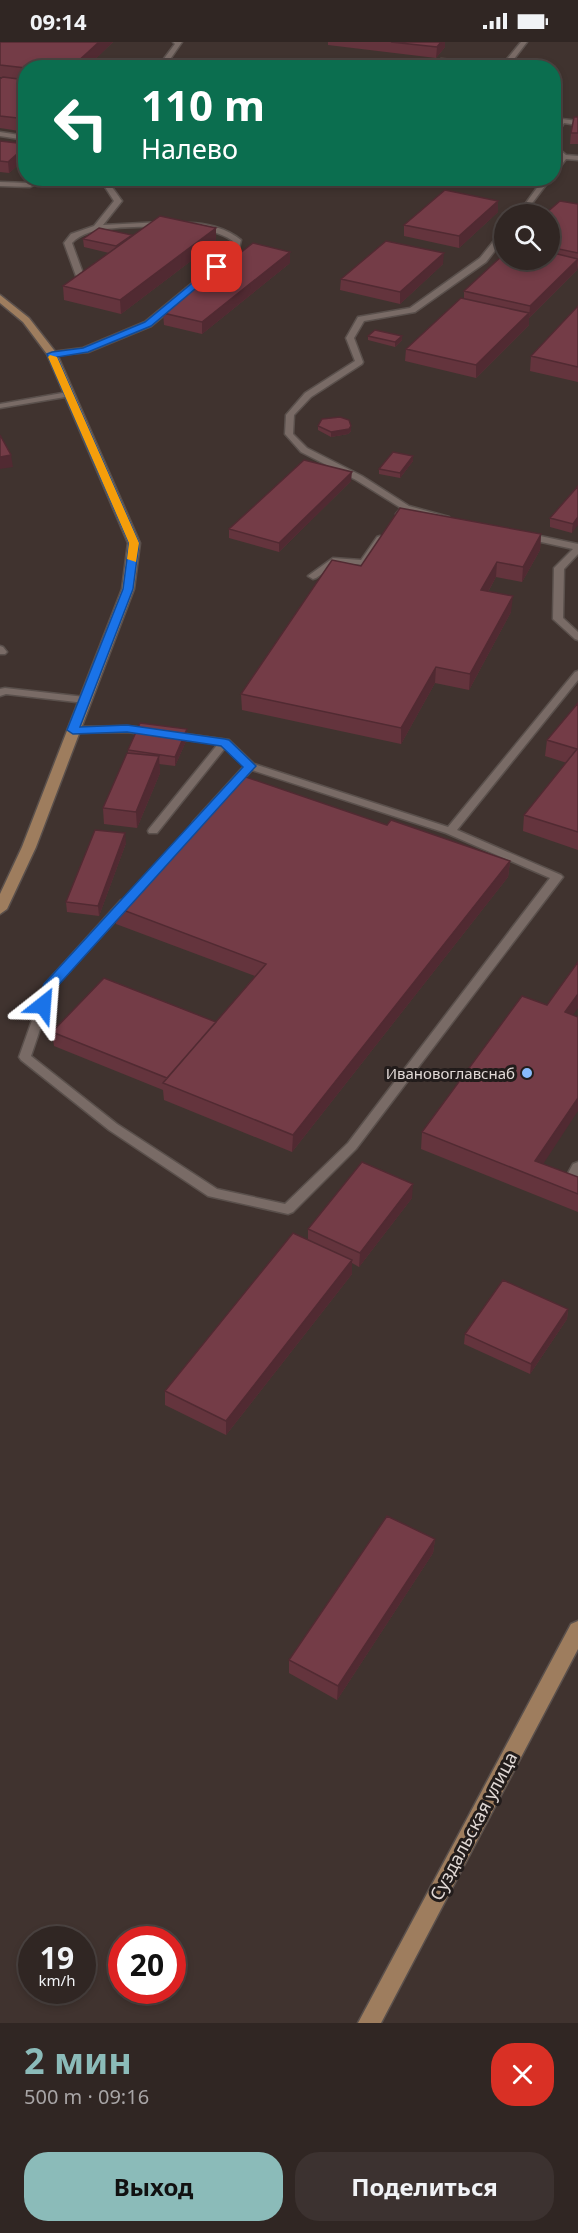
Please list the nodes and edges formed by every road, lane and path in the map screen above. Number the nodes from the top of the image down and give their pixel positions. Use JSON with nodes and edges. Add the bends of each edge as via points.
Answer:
{"nodes":[{"id":1,"x":176,"y":42,"type":"edge"},
{"id":2,"x":524,"y":42,"type":"edge"},
{"id":3,"x":166,"y":60,"type":"edge"},
{"id":4,"x":510,"y":60,"type":"edge"},
{"id":5,"x":578,"y":123,"type":"edge"},
{"id":6,"x":561,"y":124,"type":"edge"},
{"id":7,"x":0,"y":134,"type":"edge"},
{"id":8,"x":18,"y":137,"type":"edge"},
{"id":9,"x":561,"y":154,"type":"edge"},
{"id":10,"x":564,"y":157,"type":"junction"},
{"id":11,"x":578,"y":158,"type":"edge"},
{"id":12,"x":561,"y":161,"type":"edge"},
{"id":13,"x":0,"y":184,"type":"edge"},
{"id":14,"x":18,"y":185,"type":"edge"},
{"id":15,"x":107,"y":186,"type":"edge"},
{"id":16,"x":542,"y":186,"type":"edge"},
{"id":17,"x":528,"y":204,"type":"edge"},
{"id":18,"x":97,"y":228,"type":"junction"},
{"id":19,"x":494,"y":246,"type":"edge"},
{"id":20,"x":80,"y":276,"type":"edge"},
{"id":21,"x":0,"y":298,"type":"edge"},
{"id":22,"x":52,"y":354,"type":"junction"},
{"id":23,"x":68,"y":394,"type":"junction"},
{"id":24,"x":0,"y":406,"type":"edge"},
{"id":25,"x":406,"y":508,"type":"junction"},
{"id":26,"x":452,"y":519,"type":"edge"},
{"id":27,"x":391,"y":524,"type":"edge"},
{"id":28,"x":384,"y":533,"type":"edge"},
{"id":29,"x":521,"y":535,"type":"edge"},
{"id":30,"x":578,"y":548,"type":"edge"},
{"id":31,"x":313,"y":576,"type":"dead end"},
{"id":32,"x":578,"y":637,"type":"edge"},
{"id":33,"x":578,"y":674,"type":"edge"},
{"id":34,"x":0,"y":693,"type":"edge"},
{"id":35,"x":85,"y":700,"type":"junction"},
{"id":36,"x":73,"y":730,"type":"junction"},
{"id":37,"x":225,"y":742,"type":"junction"},
{"id":38,"x":250,"y":766,"type":"junction"},
{"id":39,"x":153,"y":831,"type":"dead end"},
{"id":40,"x":450,"y":831,"type":"junction"},
{"id":41,"x":185,"y":837,"type":"edge"},
{"id":42,"x":137,"y":890,"type":"edge"},
{"id":43,"x":0,"y":909,"type":"edge"},
{"id":44,"x":578,"y":1167,"type":"edge"},
{"id":45,"x":578,"y":1178,"type":"edge"},
{"id":46,"x":578,"y":1630,"type":"edge"},
{"id":47,"x":369,"y":2023,"type":"edge"}],
"edges":[{"from":1,"to":3,"type":"lane"},
{"from":2,"to":4,"type":"lane"},
{"from":5,"to":6,"type":"lane"},
{"from":7,"to":8,"type":"lane"},
{"from":9,"to":10,"type":"lane"},
{"from":10,"to":11,"type":"lane"},
{"from":10,"to":12,"type":"lane"},
{"from":13,"to":14,"type":"lane"},
{"from":15,"to":18,"type":"lane","via":[[118,201]]},
{"from":16,"to":17,"type":"lane"},
{"from":18,"to":20,"type":"lane","via":[[74,236],[68,243]]},
{"from":18,"to":22,"type":"lane","via":[[207,226],[237,240],[234,253],[148,324],[85,350]]},
{"from":19,"to":25,"type":"lane","via":[[483,260],[412,310],[361,319],[350,338],[359,362],[308,395],[290,415],[289,434],[304,450]]},
{"from":21,"to":22,"type":"street","via":[[26,320]]},
{"from":22,"to":23,"type":"street"},
{"from":23,"to":24,"type":"lane"},
{"from":23,"to":35,"type":"street","via":[[134,543],[128,589]]},
{"from":25,"to":26,"type":"lane"},
{"from":25,"to":27,"type":"lane"},
{"from":28,"to":31,"type":"lane","via":[[363,563],[336,560]]},
{"from":29,"to":30,"type":"lane"},
{"from":30,"to":32,"type":"lane","via":[[559,568],[558,619]]},
{"from":33,"to":40,"type":"lane"},
{"from":34,"to":35,"type":"lane"},
{"from":35,"to":36,"type":"street"},
{"from":36,"to":37,"type":"lane","via":[[127,729]]},
{"from":36,"to":43,"type":"street","via":[[29,847]]},
{"from":37,"to":38,"type":"lane"},
{"from":37,"to":39,"type":"lane"},
{"from":38,"to":40,"type":"lane"},
{"from":38,"to":41,"type":"lane"},
{"from":40,"to":42,"type":"lane","via":[[557,877],[352,1146],[288,1209],[213,1193],[112,1127],[25,1057],[49,987]]},
{"from":44,"to":45,"type":"lane","via":[[573,1175]]},
{"from":46,"to":47,"type":"street","name":"Суздальская улица"}]}
